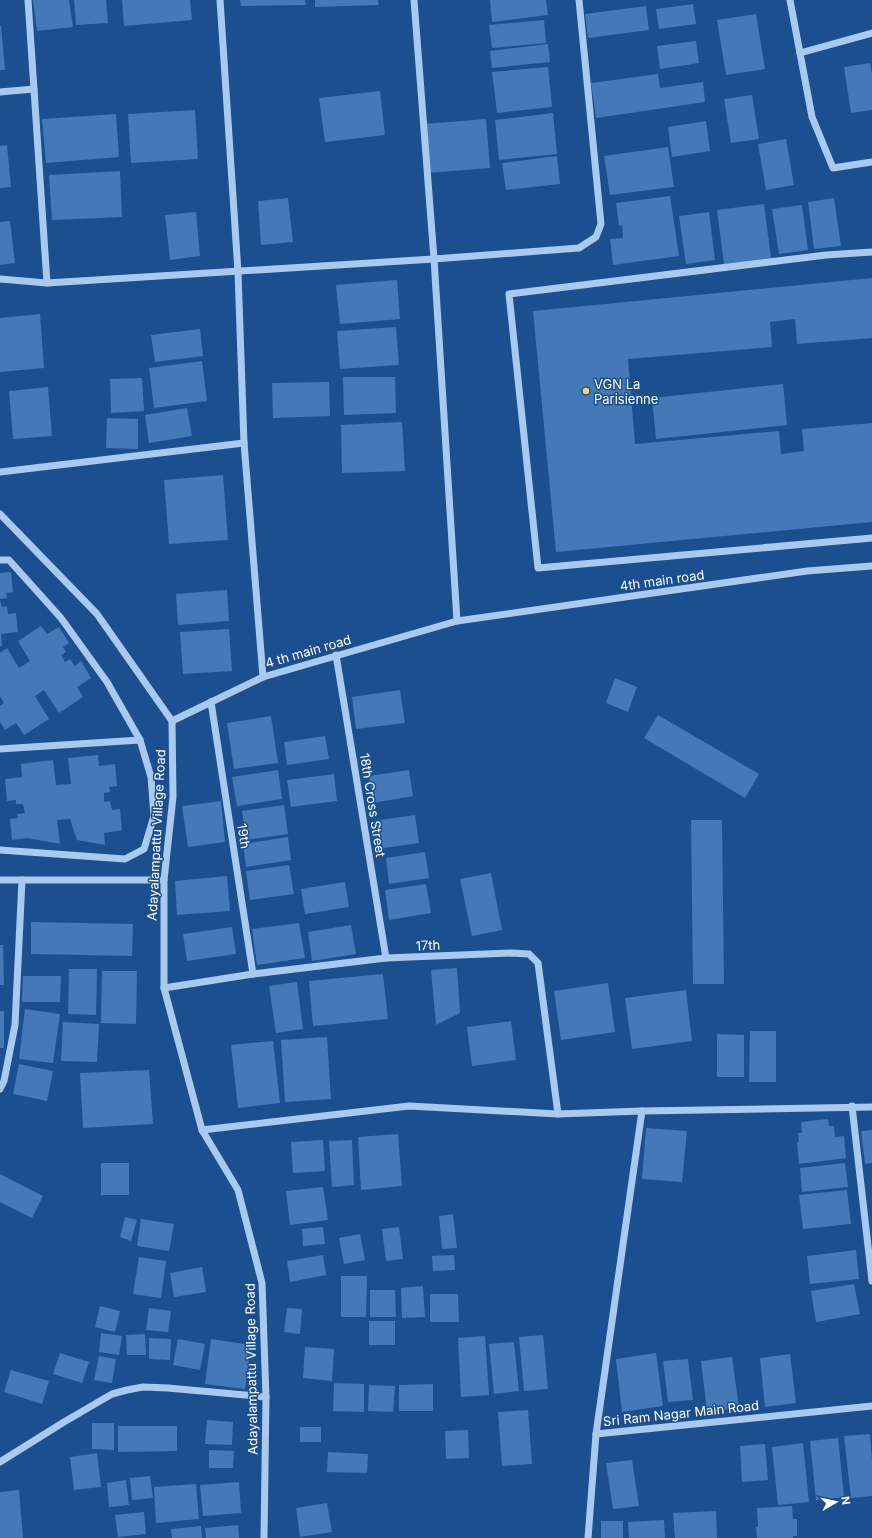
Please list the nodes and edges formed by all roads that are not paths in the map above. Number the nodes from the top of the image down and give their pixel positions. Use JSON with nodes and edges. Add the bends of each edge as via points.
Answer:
{"nodes":[{"id":1,"x":28,"y":0,"type":"edge"},
{"id":2,"x":220,"y":0,"type":"edge"},
{"id":3,"x":414,"y":0,"type":"edge"},
{"id":4,"x":579,"y":0,"type":"edge"},
{"id":5,"x":790,"y":0,"type":"edge"},
{"id":6,"x":872,"y":33,"type":"edge"},
{"id":7,"x":800,"y":53,"type":"junction"},
{"id":8,"x":34,"y":89,"type":"junction"},
{"id":9,"x":0,"y":92,"type":"edge"},
{"id":10,"x":872,"y":162,"type":"edge"},
{"id":11,"x":872,"y":252,"type":"edge"},
{"id":12,"x":434,"y":260,"type":"junction"},
{"id":13,"x":238,"y":272,"type":"junction"},
{"id":14,"x":0,"y":279,"type":"edge"},
{"id":15,"x":47,"y":283,"type":"junction"},
{"id":16,"x":244,"y":443,"type":"junction"},
{"id":17,"x":0,"y":472,"type":"edge"},
{"id":18,"x":0,"y":514,"type":"edge"},
{"id":19,"x":872,"y":538,"type":"edge"},
{"id":20,"x":0,"y":560,"type":"edge"},
{"id":21,"x":872,"y":566,"type":"edge"},
{"id":22,"x":456,"y":621,"type":"junction"},
{"id":23,"x":336,"y":655,"type":"junction"},
{"id":24,"x":263,"y":677,"type":"junction"},
{"id":25,"x":211,"y":702,"type":"junction"},
{"id":26,"x":172,"y":721,"type":"junction"},
{"id":27,"x":140,"y":740,"type":"junction"},
{"id":28,"x":0,"y":749,"type":"edge"},
{"id":29,"x":0,"y":849,"type":"edge"},
{"id":30,"x":0,"y":880,"type":"edge"},
{"id":31,"x":22,"y":880,"type":"junction"},
{"id":32,"x":164,"y":880,"type":"junction"},
{"id":33,"x":386,"y":958,"type":"junction"},
{"id":34,"x":253,"y":974,"type":"junction"},
{"id":35,"x":164,"y":988,"type":"junction"},
{"id":36,"x":0,"y":1089,"type":"edge"},
{"id":37,"x":852,"y":1106,"type":"junction"},
{"id":38,"x":872,"y":1107,"type":"edge"},
{"id":39,"x":642,"y":1111,"type":"junction"},
{"id":40,"x":558,"y":1114,"type":"junction"},
{"id":41,"x":202,"y":1130,"type":"junction"},
{"id":42,"x":872,"y":1281,"type":"edge"},
{"id":43,"x":266,"y":1397,"type":"junction"},
{"id":44,"x":872,"y":1406,"type":"edge"},
{"id":45,"x":596,"y":1434,"type":"junction"},
{"id":46,"x":0,"y":1462,"type":"edge"},
{"id":47,"x":264,"y":1538,"type":"edge"},
{"id":48,"x":588,"y":1538,"type":"edge"}],
"edges":[{"from":1,"to":8,"type":"street"},
{"from":2,"to":13,"type":"street"},
{"from":3,"to":12,"type":"street"},
{"from":4,"to":12,"type":"street","via":[[601,224],[596,237],[579,248]]},
{"from":5,"to":7,"type":"street"},
{"from":6,"to":7,"type":"street"},
{"from":7,"to":10,"type":"street","via":[[812,117],[833,168]]},
{"from":8,"to":9,"type":"street"},
{"from":8,"to":15,"type":"street"},
{"from":11,"to":19,"type":"street","via":[[826,255],[509,294],[538,568]]},
{"from":12,"to":13,"type":"street"},
{"from":12,"to":22,"type":"street"},
{"from":13,"to":15,"type":"street"},
{"from":13,"to":16,"type":"street"},
{"from":14,"to":15,"type":"street"},
{"from":16,"to":17,"type":"street"},
{"from":16,"to":24,"type":"street"},
{"from":18,"to":26,"type":"street","via":[[97,614]]},
{"from":20,"to":27,"type":"street","via":[[9,560],[61,618],[107,682]]},
{"from":21,"to":22,"type":"street","name":"4th main road","via":[[807,571]]},
{"from":22,"to":23,"type":"street","name":"4 th main road"},
{"from":23,"to":24,"type":"street","name":"4 th main road"},
{"from":23,"to":33,"type":"street","name":"18th Cross Street"},
{"from":24,"to":25,"type":"street","name":"4 th main road"},
{"from":25,"to":26,"type":"street","name":"4 th main road"},
{"from":25,"to":34,"type":"street","name":"19th"},
{"from":26,"to":32,"type":"street","name":"Adayalampattu Village Road","via":[[173,797]]},
{"from":27,"to":28,"type":"street"},
{"from":27,"to":29,"type":"street","via":[[151,777],[154,816],[144,849],[125,858]]},
{"from":30,"to":31,"type":"street"},
{"from":31,"to":32,"type":"street"},
{"from":31,"to":36,"type":"street","via":[[15,1025],[4,1081]]},
{"from":32,"to":35,"type":"street","name":"Adayalampattu Village Road"},
{"from":33,"to":34,"type":"street","name":"17th"},
{"from":33,"to":40,"type":"street","name":"17th","via":[[529,954],[538,963]]},
{"from":34,"to":35,"type":"street","name":"17th"},
{"from":35,"to":41,"type":"street","name":"Adayalampattu Village Road"},
{"from":37,"to":38,"type":"street"},
{"from":37,"to":39,"type":"street"},
{"from":37,"to":42,"type":"street"},
{"from":39,"to":40,"type":"street"},
{"from":39,"to":45,"type":"street"},
{"from":40,"to":41,"type":"street","via":[[409,1106]]},
{"from":41,"to":43,"type":"street","name":"Adayalampattu Village Road","via":[[238,1190],[262,1283]]},
{"from":43,"to":46,"type":"street","via":[[168,1388],[143,1387],[127,1390],[112,1394]]},
{"from":43,"to":47,"type":"street","name":"Adayalampattu Village Road"},
{"from":44,"to":45,"type":"street","name":"Sri Ram Nagar Main Road"},
{"from":45,"to":48,"type":"street","name":"Sri Ram Nagar Main Road"}]}
